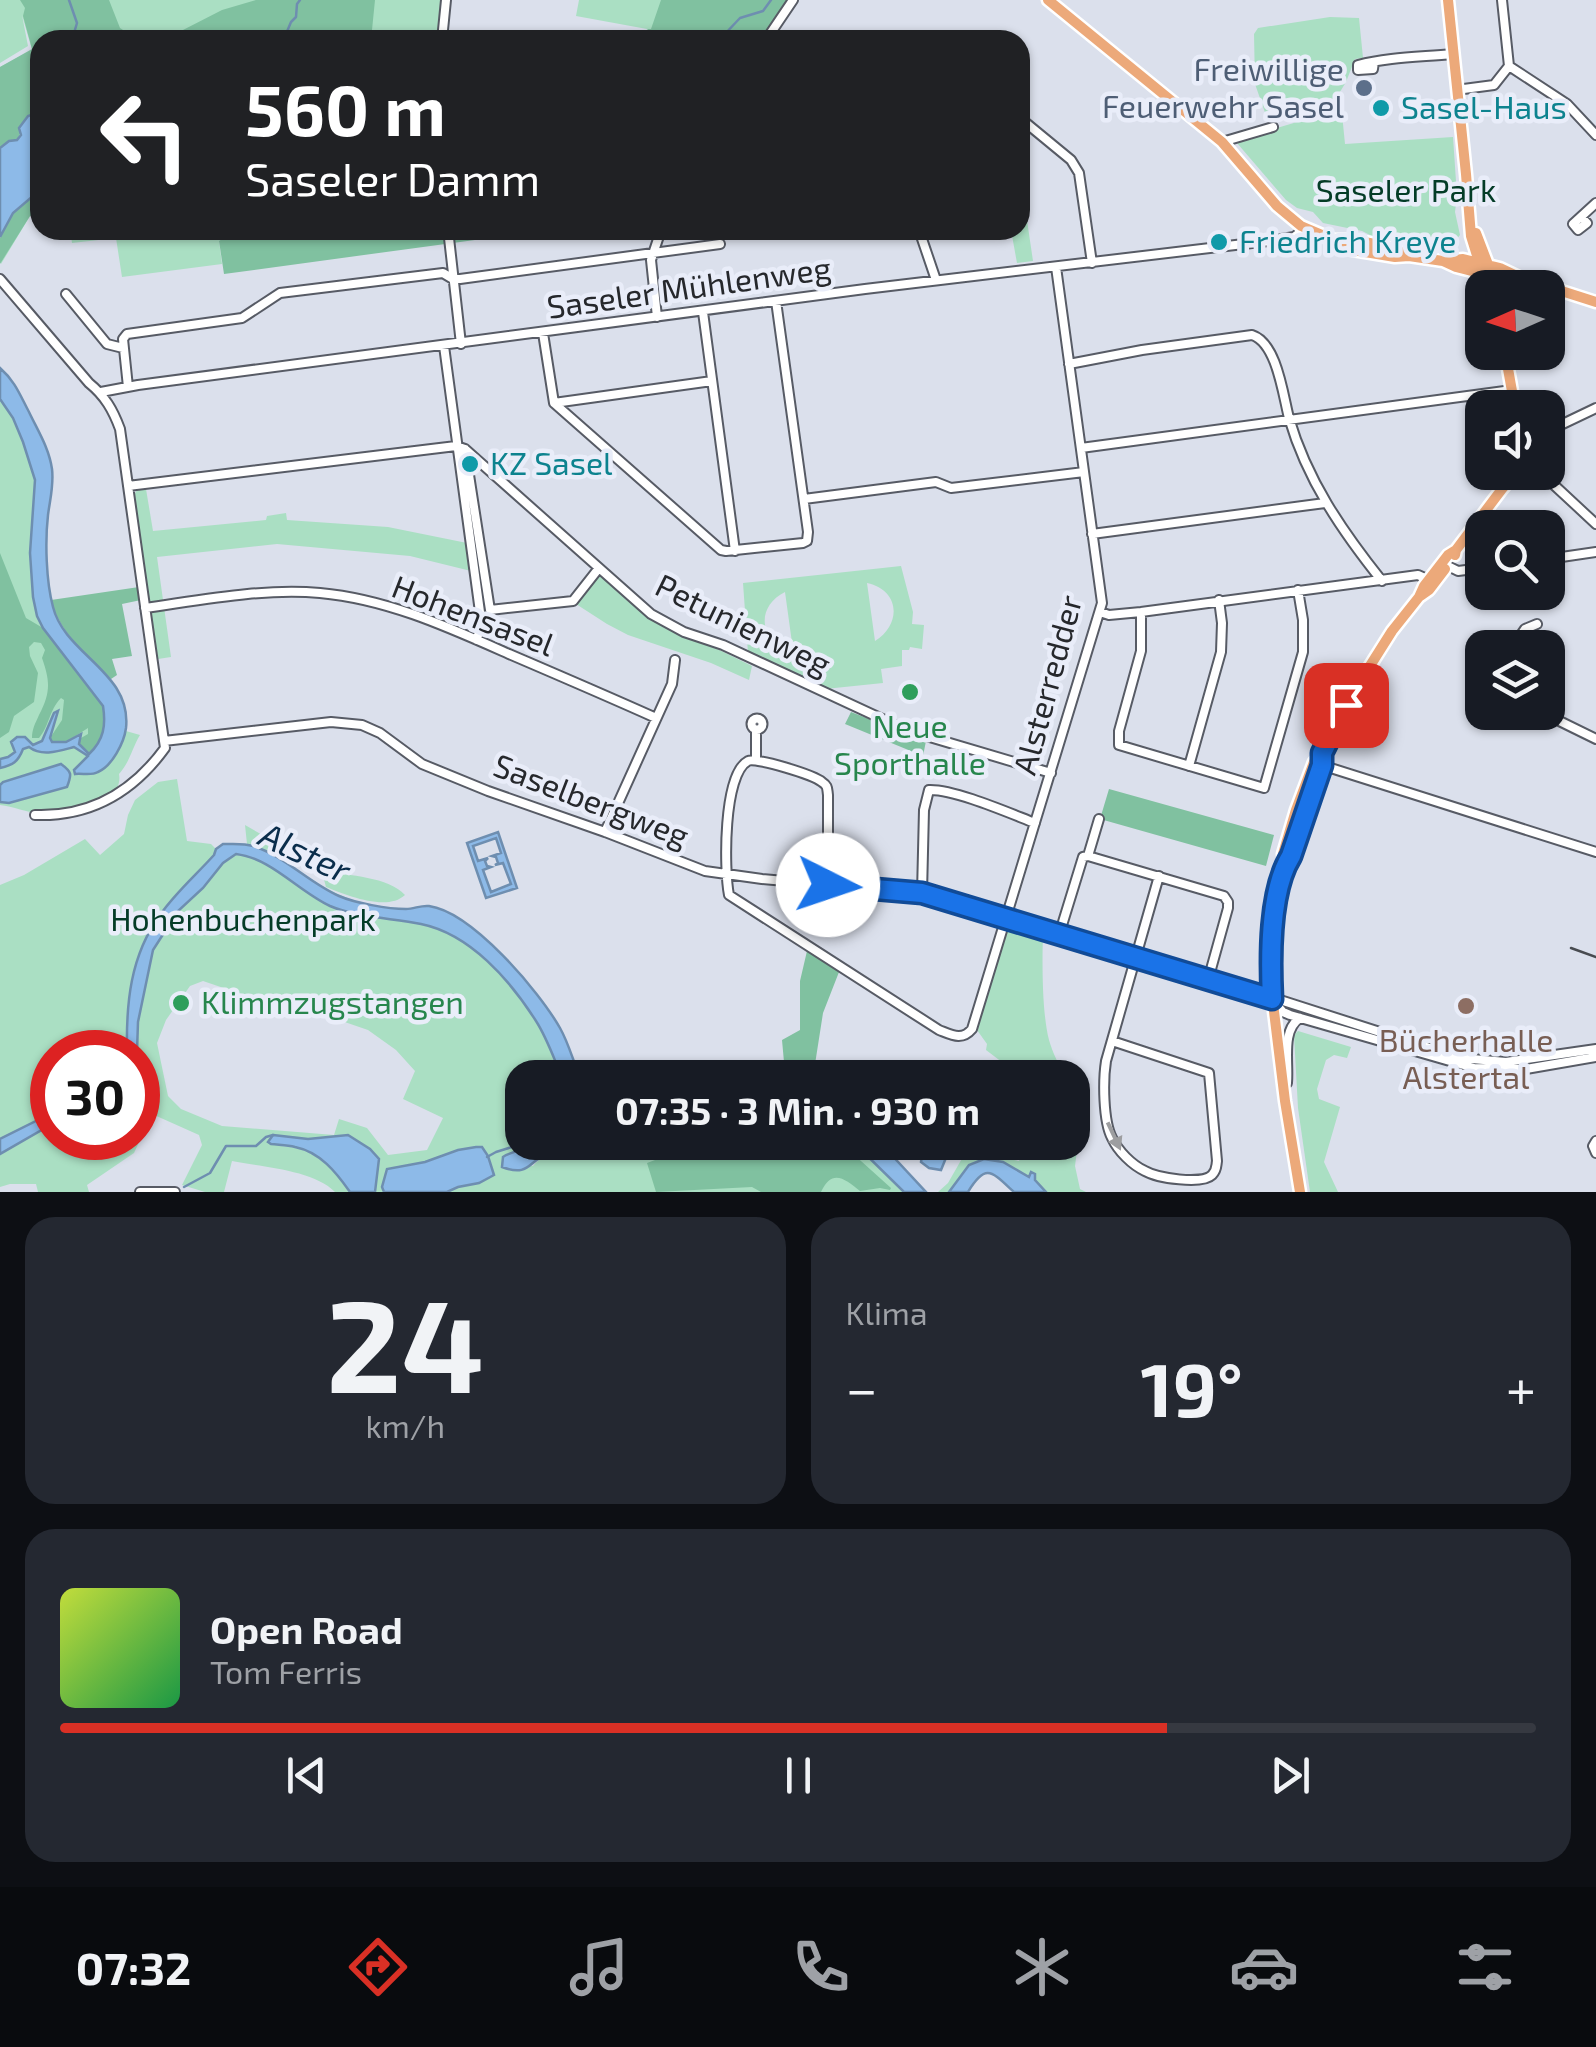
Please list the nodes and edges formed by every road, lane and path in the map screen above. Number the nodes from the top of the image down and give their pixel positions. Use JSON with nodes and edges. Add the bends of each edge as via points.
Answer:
{"nodes":[{"id":1,"x":446,"y":0,"type":"edge"},
{"id":2,"x":793,"y":0,"type":"edge"},
{"id":3,"x":1048,"y":0,"type":"edge"},
{"id":4,"x":1448,"y":0,"type":"edge"},
{"id":5,"x":1504,"y":1,"type":"edge"},
{"id":6,"x":443,"y":30,"type":"edge"},
{"id":7,"x":773,"y":30,"type":"edge"},
{"id":8,"x":1452,"y":54,"type":"junction"},
{"id":9,"x":1374,"y":62,"type":"dead end"},
{"id":10,"x":1509,"y":66,"type":"junction"},
{"id":11,"x":1456,"y":90,"type":"junction"},
{"id":12,"x":1030,"y":126,"type":"edge"},
{"id":13,"x":1273,"y":126,"type":"dead end"},
{"id":14,"x":1596,"y":135,"type":"edge"},
{"id":15,"x":1222,"y":142,"type":"junction"},
{"id":16,"x":1596,"y":203,"type":"edge"},
{"id":17,"x":1470,"y":212,"type":"junction"},
{"id":18,"x":1581,"y":217,"type":"dead end"},
{"id":19,"x":1301,"y":225,"type":"junction"},
{"id":20,"x":1470,"y":236,"type":"junction"},
{"id":21,"x":449,"y":240,"type":"edge"},
{"id":22,"x":657,"y":240,"type":"edge"},
{"id":23,"x":922,"y":240,"type":"edge"},
{"id":24,"x":720,"y":244,"type":"dead end"},
{"id":25,"x":652,"y":254,"type":"junction"},
{"id":26,"x":1450,"y":260,"type":"junction"},
{"id":27,"x":1092,"y":263,"type":"junction"},
{"id":28,"x":1056,"y":267,"type":"junction"},
{"id":29,"x":1482,"y":270,"type":"edge"},
{"id":30,"x":1487,"y":270,"type":"edge"},
{"id":31,"x":1487,"y":270,"type":"edge"},
{"id":32,"x":0,"y":279,"type":"edge"},
{"id":33,"x":453,"y":279,"type":"junction"},
{"id":34,"x":936,"y":280,"type":"junction"},
{"id":35,"x":1565,"y":292,"type":"edge"},
{"id":36,"x":66,"y":294,"type":"dead end"},
{"id":37,"x":776,"y":301,"type":"junction"},
{"id":38,"x":1596,"y":302,"type":"edge"},
{"id":39,"x":703,"y":312,"type":"junction"},
{"id":40,"x":657,"y":317,"type":"junction"},
{"id":41,"x":544,"y":333,"type":"junction"},
{"id":42,"x":461,"y":344,"type":"junction"},
{"id":43,"x":444,"y":346,"type":"junction"},
{"id":44,"x":122,"y":348,"type":"junction"},
{"id":45,"x":1069,"y":364,"type":"junction"},
{"id":46,"x":1508,"y":370,"type":"edge"},
{"id":47,"x":712,"y":381,"type":"junction"},
{"id":48,"x":128,"y":386,"type":"junction"},
{"id":49,"x":1512,"y":390,"type":"edge"},
{"id":50,"x":101,"y":392,"type":"junction"},
{"id":51,"x":1465,"y":397,"type":"edge"},
{"id":52,"x":554,"y":403,"type":"junction"},
{"id":53,"x":1596,"y":408,"type":"edge"},
{"id":54,"x":1290,"y":421,"type":"junction"},
{"id":55,"x":1565,"y":423,"type":"edge"},
{"id":56,"x":461,"y":448,"type":"junction"},
{"id":57,"x":1080,"y":448,"type":"junction"},
{"id":58,"x":1084,"y":472,"type":"junction"},
{"id":59,"x":128,"y":486,"type":"junction"},
{"id":60,"x":1501,"y":490,"type":"edge"},
{"id":61,"x":1563,"y":490,"type":"edge"},
{"id":62,"x":804,"y":499,"type":"junction"},
{"id":63,"x":1325,"y":503,"type":"junction"},
{"id":64,"x":1596,"y":524,"type":"edge"},
{"id":65,"x":1092,"y":534,"type":"junction"},
{"id":66,"x":734,"y":550,"type":"junction"},
{"id":67,"x":1456,"y":550,"type":"junction"},
{"id":68,"x":1596,"y":552,"type":"edge"},
{"id":69,"x":1565,"y":557,"type":"edge"},
{"id":70,"x":1448,"y":566,"type":"junction"},
{"id":71,"x":600,"y":568,"type":"junction"},
{"id":72,"x":1465,"y":570,"type":"edge"},
{"id":73,"x":1429,"y":580,"type":"junction"},
{"id":74,"x":1382,"y":581,"type":"junction"},
{"id":75,"x":1298,"y":590,"type":"junction"},
{"id":76,"x":1418,"y":597,"type":"junction"},
{"id":77,"x":1220,"y":600,"type":"junction"},
{"id":78,"x":145,"y":608,"type":"junction"},
{"id":79,"x":1100,"y":612,"type":"junction"},
{"id":80,"x":1141,"y":612,"type":"junction"},
{"id":81,"x":1537,"y":624,"type":"dead end"},
{"id":82,"x":1524,"y":630,"type":"edge"},
{"id":83,"x":478,"y":640,"type":"junction"},
{"id":84,"x":676,"y":660,"type":"dead end"},
{"id":85,"x":656,"y":718,"type":"junction"},
{"id":86,"x":1565,"y":724,"type":"edge"},
{"id":87,"x":756,"y":730,"type":"dead end"},
{"id":88,"x":1596,"y":740,"type":"edge"},
{"id":89,"x":164,"y":741,"type":"junction"},
{"id":90,"x":756,"y":760,"type":"junction"},
{"id":91,"x":1320,"y":760,"type":"junction"},
{"id":92,"x":1189,"y":766,"type":"junction"},
{"id":93,"x":1051,"y":773,"type":"junction"},
{"id":94,"x":36,"y":815,"type":"dead end"},
{"id":95,"x":1099,"y":819,"type":"dead end"},
{"id":96,"x":1035,"y":823,"type":"junction"},
{"id":97,"x":605,"y":832,"type":"junction"},
{"id":98,"x":1596,"y":852,"type":"edge"},
{"id":99,"x":1088,"y":856,"type":"junction"},
{"id":100,"x":1284,"y":867,"type":"junction"},
{"id":101,"x":728,"y":876,"type":"junction"},
{"id":102,"x":1159,"y":876,"type":"junction"},
{"id":103,"x":828,"y":885,"type":"junction"},
{"id":104,"x":922,"y":893,"type":"junction"},
{"id":105,"x":1006,"y":918,"type":"junction"},
{"id":106,"x":1058,"y":935,"type":"junction"},
{"id":107,"x":1136,"y":958,"type":"junction"},
{"id":108,"x":1208,"y":980,"type":"junction"},
{"id":109,"x":1272,"y":999,"type":"junction"},
{"id":110,"x":1300,"y":1018,"type":"junction"},
{"id":111,"x":1112,"y":1041,"type":"junction"},
{"id":112,"x":1596,"y":1053,"type":"edge"},
{"id":113,"x":1285,"y":1101,"type":"junction"},
{"id":114,"x":1596,"y":1141,"type":"edge"},
{"id":115,"x":1596,"y":1153,"type":"edge"},
{"id":116,"x":140,"y":1192,"type":"edge"},
{"id":117,"x":175,"y":1192,"type":"edge"},
{"id":118,"x":1300,"y":1192,"type":"edge"}],
"edges":[{"from":1,"to":6,"type":"street"},
{"from":2,"to":7,"type":"street"},
{"from":3,"to":15,"type":"main road"},
{"from":4,"to":8,"type":"main road"},
{"from":5,"to":10,"type":"street"},
{"from":8,"to":9,"type":"street"},
{"from":8,"to":11,"type":"main road"},
{"from":10,"to":11,"type":"street","via":[[1494,85]]},
{"from":10,"to":14,"type":"street","via":[[1567,104]]},
{"from":11,"to":17,"type":"main road"},
{"from":12,"to":27,"type":"street","via":[[1079,173]]},
{"from":13,"to":15,"type":"street"},
{"from":15,"to":19,"type":"main road"},
{"from":16,"to":18,"type":"street"},
{"from":17,"to":20,"type":"main road"},
{"from":17,"to":30,"type":"main road"},
{"from":19,"to":26,"type":"main road","via":[[1334,240]]},
{"from":19,"to":27,"type":"street","name":"Saseler Mühlenweg","via":[[1285,238]]},
{"from":20,"to":26,"type":"main road","via":[[1466,250]]},
{"from":20,"to":31,"type":"main road"},
{"from":21,"to":33,"type":"street"},
{"from":22,"to":25,"type":"street"},
{"from":23,"to":34,"type":"street"},
{"from":24,"to":25,"type":"street"},
{"from":25,"to":33,"type":"street"},
{"from":25,"to":40,"type":"street"},
{"from":26,"to":29,"type":"main road"},
{"from":27,"to":28,"type":"street","name":"Saseler Mühlenweg"},
{"from":28,"to":34,"type":"street","name":"Saseler Mühlenweg"},
{"from":28,"to":45,"type":"street","name":"Alsterredder"},
{"from":32,"to":50,"type":"street"},
{"from":33,"to":42,"type":"street"},
{"from":33,"to":44,"type":"street","via":[[442,273],[280,292],[242,318],[128,334]]},
{"from":34,"to":37,"type":"street","name":"Saseler Mühlenweg"},
{"from":35,"to":38,"type":"main road"},
{"from":36,"to":44,"type":"street","via":[[107,344]]},
{"from":37,"to":39,"type":"street","name":"Saseler Mühlenweg"},
{"from":37,"to":62,"type":"street"},
{"from":39,"to":40,"type":"street","name":"Saseler Mühlenweg"},
{"from":39,"to":47,"type":"street"},
{"from":40,"to":41,"type":"street","name":"Saseler Mühlenweg"},
{"from":41,"to":42,"type":"street","name":"Saseler Mühlenweg"},
{"from":41,"to":52,"type":"street"},
{"from":42,"to":43,"type":"street","name":"Saseler Mühlenweg"},
{"from":43,"to":48,"type":"street","name":"Saseler Mühlenweg"},
{"from":43,"to":56,"type":"street"},
{"from":44,"to":48,"type":"street"},
{"from":45,"to":54,"type":"street","via":[[1252,335],[1269,351]]},
{"from":45,"to":57,"type":"street","name":"Alsterredder"},
{"from":46,"to":49,"type":"main road"},
{"from":47,"to":52,"type":"street"},
{"from":47,"to":66,"type":"street"},
{"from":48,"to":50,"type":"street","name":"Saseler Mühlenweg"},
{"from":50,"to":59,"type":"street","via":[[120,429]]},
{"from":51,"to":54,"type":"street"},
{"from":52,"to":66,"type":"street","via":[[721,550]]},
{"from":53,"to":55,"type":"street"},
{"from":54,"to":57,"type":"street"},
{"from":54,"to":63,"type":"street"},
{"from":56,"to":59,"type":"street"},
{"from":56,"to":71,"type":"street","name":"Petunienweg"},
{"from":56,"to":71,"type":"street","via":[[490,610],[573,601]]},
{"from":56,"to":83,"type":"street"},
{"from":57,"to":58,"type":"street","name":"Alsterredder"},
{"from":58,"to":62,"type":"street"},
{"from":58,"to":65,"type":"street","name":"Alsterredder"},
{"from":59,"to":78,"type":"street"},
{"from":60,"to":67,"type":"main road"},
{"from":61,"to":64,"type":"street"},
{"from":62,"to":66,"type":"street","via":[[807,541]]},
{"from":63,"to":65,"type":"street"},
{"from":63,"to":74,"type":"street"},
{"from":65,"to":79,"type":"street","name":"Alsterredder"},
{"from":67,"to":70,"type":"main road"},
{"from":67,"to":73,"type":"main road"},
{"from":68,"to":69,"type":"street"},
{"from":70,"to":72,"type":"street"},
{"from":70,"to":76,"type":"main road"},
{"from":71,"to":93,"type":"street","name":"Petunienweg","via":[[651,614],[684,632],[906,730]]},
{"from":73,"to":74,"type":"street","via":[[1418,575]]},
{"from":73,"to":76,"type":"main road"},
{"from":74,"to":75,"type":"street"},
{"from":75,"to":77,"type":"street"},
{"from":75,"to":92,"type":"street","via":[[1303,652],[1264,788]]},
{"from":76,"to":91,"type":"main road","via":[[1364,673]]},
{"from":77,"to":80,"type":"street"},
{"from":77,"to":92,"type":"street","via":[[1221,652]]},
{"from":78,"to":83,"type":"street","name":"Hohensasel","via":[[320,593],[403,611]]},
{"from":78,"to":89,"type":"street"},
{"from":79,"to":80,"type":"street"},
{"from":79,"to":93,"type":"street","name":"Alsterredder"},
{"from":80,"to":92,"type":"street","via":[[1140,651],[1120,746]]},
{"from":81,"to":82,"type":"street"},
{"from":83,"to":85,"type":"street","name":"Hohensasel"},
{"from":84,"to":85,"type":"street"},
{"from":85,"to":97,"type":"street"},
{"from":86,"to":88,"type":"street"},
{"from":87,"to":90,"type":"street"},
{"from":89,"to":94,"type":"street","via":[[153,764],[117,796],[90,809]]},
{"from":89,"to":97,"type":"street","name":"Saselbergweg","via":[[331,722],[362,725],[422,764]]},
{"from":90,"to":101,"type":"street","via":[[744,764],[729,798]]},
{"from":90,"to":103,"type":"street","via":[[826,786]]},
{"from":91,"to":98,"type":"street"},
{"from":91,"to":100,"type":"main road"},
{"from":91,"to":100,"type":"main road","via":[[1289,834]]},
{"from":93,"to":96,"type":"street","name":"Alsterredder"},
{"from":95,"to":99,"type":"street"},
{"from":96,"to":104,"type":"street","via":[[930,790]]},
{"from":96,"to":105,"type":"street","name":"Alsterredder"},
{"from":97,"to":101,"type":"street","name":"Saselbergweg"},
{"from":99,"to":102,"type":"street"},
{"from":99,"to":106,"type":"street"},
{"from":100,"to":109,"type":"main road","via":[[1274,920]]},
{"from":101,"to":103,"type":"street","name":"Saselbergweg"},
{"from":101,"to":105,"type":"street","name":"Alsterredder","via":[[730,896],[956,1036],[972,1029]]},
{"from":102,"to":107,"type":"street"},
{"from":102,"to":108,"type":"street","via":[[1222,894],[1228,902]]},
{"from":103,"to":104,"type":"street","name":"Saselbergweg"},
{"from":104,"to":105,"type":"street","name":"Saselbergweg"},
{"from":105,"to":106,"type":"street","name":"Saselbergweg"},
{"from":106,"to":107,"type":"street","name":"Saselbergweg"},
{"from":107,"to":108,"type":"street","name":"Saselbergweg"},
{"from":107,"to":111,"type":"street"},
{"from":108,"to":109,"type":"street","name":"Saselbergweg"},
{"from":109,"to":110,"type":"street","via":[[1282,1012]]},
{"from":109,"to":112,"type":"street","name":"Saselbergweg","via":[[1474,1060]]},
{"from":109,"to":113,"type":"main road"},
{"from":110,"to":112,"type":"street","via":[[1474,1068],[1526,1069]]},
{"from":110,"to":113,"type":"street","via":[[1288,1032]]},
{"from":111,"to":111,"type":"street","one_way":true,"via":[[1105,1087],[1113,1140],[1145,1172],[1207,1179],[1217,1161],[1209,1073]]},
{"from":113,"to":118,"type":"main road"},
{"from":114,"to":115,"type":"street"},
{"from":116,"to":117,"type":"street"}]}
